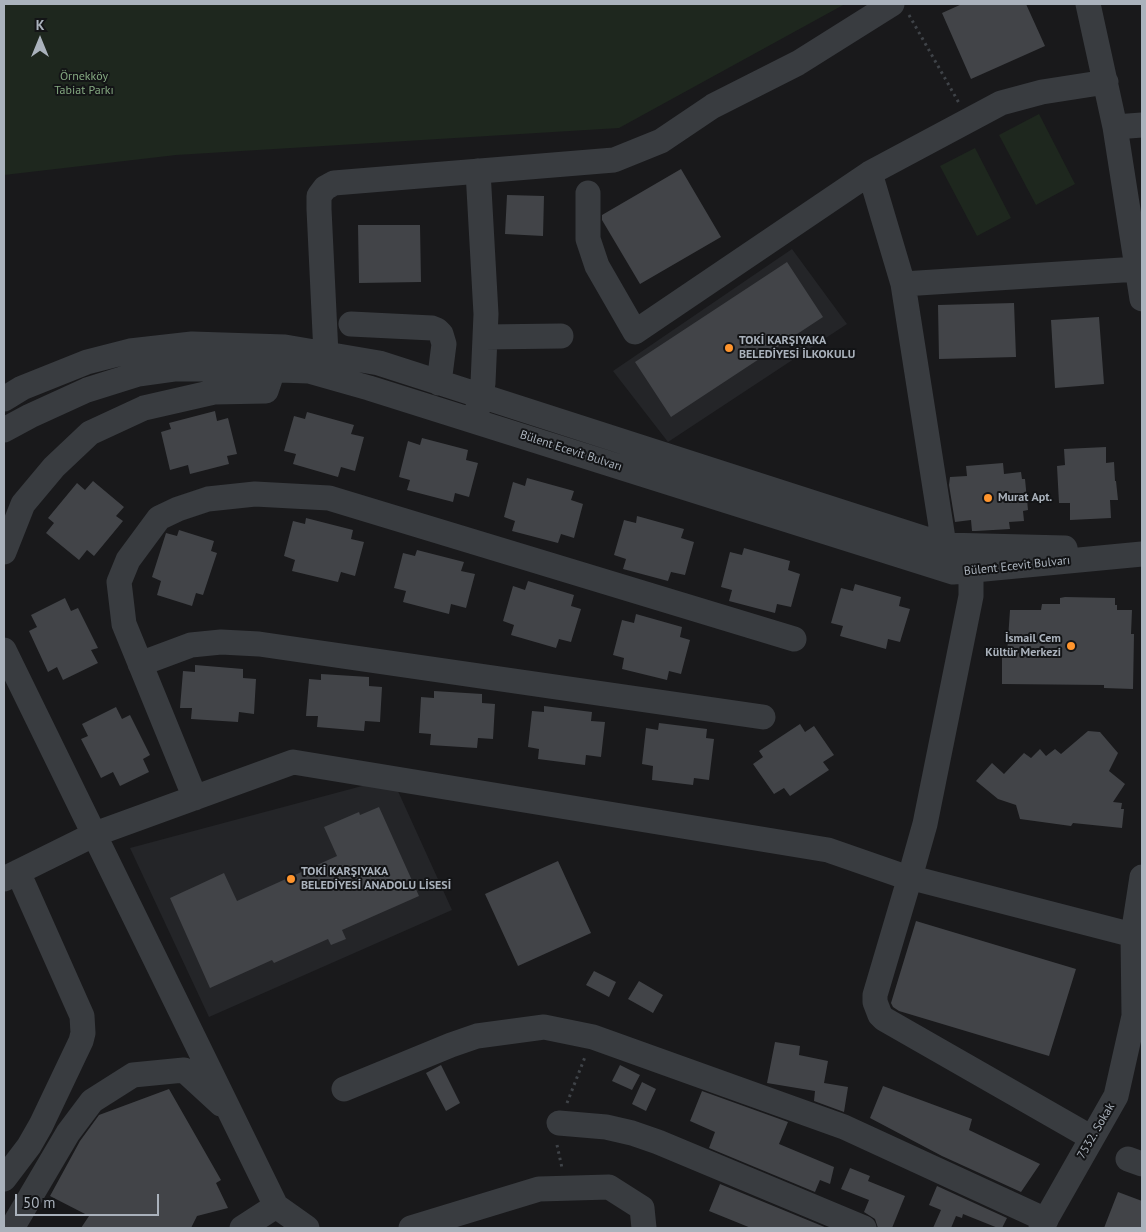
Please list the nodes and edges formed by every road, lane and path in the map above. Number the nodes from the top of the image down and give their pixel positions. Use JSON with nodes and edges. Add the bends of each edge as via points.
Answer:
{"nodes":[{"id":1,"x":1088,"y":4,"type":"edge"},
{"id":2,"x":899,"y":8,"type":"edge"},
{"id":3,"x":1106,"y":82,"type":"junction"},
{"id":4,"x":968,"y":120,"type":"junction"},
{"id":5,"x":1142,"y":125,"type":"edge"},
{"id":6,"x":1115,"y":127,"type":"junction"},
{"id":7,"x":478,"y":171,"type":"junction"},
{"id":8,"x":870,"y":174,"type":"junction"},
{"id":9,"x":588,"y":193,"type":"dead end"},
{"id":10,"x":1138,"y":235,"type":"edge"},
{"id":11,"x":1138,"y":269,"type":"junction"},
{"id":12,"x":903,"y":284,"type":"junction"},
{"id":13,"x":1142,"y":299,"type":"edge"},
{"id":14,"x":351,"y":324,"type":"dead end"},
{"id":15,"x":561,"y":336,"type":"dead end"},
{"id":16,"x":485,"y":337,"type":"junction"},
{"id":17,"x":326,"y":354,"type":"junction"},
{"id":18,"x":273,"y":370,"type":"junction"},
{"id":19,"x":439,"y":383,"type":"junction"},
{"id":20,"x":481,"y":396,"type":"junction"},
{"id":21,"x":4,"y":399,"type":"edge"},
{"id":22,"x":475,"y":421,"type":"junction"},
{"id":23,"x":4,"y":430,"type":"edge"},
{"id":24,"x":944,"y":545,"type":"junction"},
{"id":25,"x":4,"y":552,"type":"edge"},
{"id":26,"x":1142,"y":552,"type":"edge"},
{"id":27,"x":971,"y":571,"type":"junction"},
{"id":28,"x":794,"y":639,"type":"dead end"},
{"id":29,"x":4,"y":650,"type":"edge"},
{"id":30,"x":140,"y":664,"type":"junction"},
{"id":31,"x":763,"y":717,"type":"dead end"},
{"id":32,"x":195,"y":798,"type":"junction"},
{"id":33,"x":95,"y":834,"type":"junction"},
{"id":34,"x":11,"y":876,"type":"edge"},
{"id":35,"x":910,"y":877,"type":"junction"},
{"id":36,"x":1142,"y":877,"type":"edge"},
{"id":37,"x":1142,"y":896,"type":"edge"},
{"id":38,"x":1138,"y":935,"type":"edge"},
{"id":39,"x":344,"y":1089,"type":"dead end"},
{"id":40,"x":230,"y":1111,"type":"junction"},
{"id":41,"x":559,"y":1123,"type":"dead end"},
{"id":42,"x":1092,"y":1138,"type":"junction"},
{"id":43,"x":4,"y":1179,"type":"edge"},
{"id":44,"x":276,"y":1206,"type":"junction"},
{"id":45,"x":1044,"y":1224,"type":"edge"},
{"id":46,"x":12,"y":1228,"type":"edge"},
{"id":47,"x":242,"y":1228,"type":"edge"},
{"id":48,"x":307,"y":1228,"type":"edge"},
{"id":49,"x":411,"y":1228,"type":"edge"},
{"id":50,"x":644,"y":1228,"type":"edge"},
{"id":51,"x":864,"y":1228,"type":"edge"}],
"edges":[{"from":1,"to":3,"type":"street"},
{"from":2,"to":4,"type":"path"},
{"from":2,"to":7,"type":"street","via":[[713,106],[661,141],[641,150],[614,160]]},
{"from":3,"to":4,"type":"street","via":[[1008,101]]},
{"from":3,"to":6,"type":"street"},
{"from":4,"to":8,"type":"street"},
{"from":5,"to":6,"type":"street"},
{"from":6,"to":10,"type":"street"},
{"from":7,"to":16,"type":"street"},
{"from":7,"to":17,"type":"street","via":[[334,183],[325,188],[319,196],[319,208]]},
{"from":8,"to":9,"type":"street","via":[[635,332],[597,266],[588,239]]},
{"from":8,"to":12,"type":"street"},
{"from":10,"to":11,"type":"street"},
{"from":11,"to":12,"type":"street"},
{"from":11,"to":13,"type":"street"},
{"from":12,"to":24,"type":"street"},
{"from":14,"to":19,"type":"street","via":[[436,330],[444,344]]},
{"from":15,"to":16,"type":"street"},
{"from":16,"to":20,"type":"street"},
{"from":17,"to":19,"type":"street","name":"Bülent Ecevit Bulvarı","via":[[379,363]]},
{"from":17,"to":21,"type":"street","name":"Bülent Ecevit Bulvarı","via":[[284,347],[227,344],[192,344],[130,351],[87,362],[22,388]]},
{"from":18,"to":22,"type":"street","name":"Bülent Ecevit Bulvarı","via":[[309,371]]},
{"from":18,"to":23,"type":"street","name":"Bülent Ecevit Bulvarı","via":[[174,369],[138,374],[87,390]]},
{"from":18,"to":25,"type":"street","via":[[266,391],[214,392],[144,408],[90,434],[54,467],[23,504]]},
{"from":19,"to":20,"type":"street","name":"Bülent Ecevit Bulvarı"},
{"from":20,"to":22,"type":"street"},
{"from":20,"to":24,"type":"street","name":"Bülent Ecevit Bulvarı"},
{"from":22,"to":27,"type":"street","name":"Bülent Ecevit Bulvarı","via":[[953,572]]},
{"from":24,"to":26,"type":"street","name":"Bülent Ecevit Bulvarı"},
{"from":24,"to":27,"type":"street"},
{"from":26,"to":27,"type":"street","name":"Bülent Ecevit Bulvarı"},
{"from":27,"to":35,"type":"street","via":[[971,596],[925,824]]},
{"from":28,"to":30,"type":"street","via":[[329,498],[255,494],[208,499],[178,509],[159,518],[140,542],[119,582],[124,624]]},
{"from":29,"to":33,"type":"street"},
{"from":30,"to":31,"type":"street","via":[[191,645],[221,642],[259,644]]},
{"from":30,"to":32,"type":"street"},
{"from":32,"to":33,"type":"street"},
{"from":32,"to":35,"type":"street","via":[[293,762],[828,850]]},
{"from":33,"to":34,"type":"street"},
{"from":33,"to":40,"type":"street"},
{"from":34,"to":43,"type":"street","via":[[82,1016],[83,1033],[41,1125]]},
{"from":35,"to":38,"type":"street"},
{"from":35,"to":42,"type":"street","via":[[875,995],[880,1014]]},
{"from":36,"to":38,"type":"street","name":"7532. Sokak"},
{"from":37,"to":38,"type":"street"},
{"from":38,"to":42,"type":"street","name":"7532. Sokak","via":[[1134,1016],[1116,1096]]},
{"from":39,"to":45,"type":"street","via":[[451,1044],[477,1036],[544,1027],[593,1038],[844,1126]]},
{"from":40,"to":44,"type":"street"},
{"from":40,"to":46,"type":"street","via":[[184,1070],[133,1076],[92,1101],[68,1133]]},
{"from":41,"to":51,"type":"street","via":[[632,1133]]},
{"from":42,"to":45,"type":"street","name":"7532. Sokak"},
{"from":44,"to":47,"type":"street"},
{"from":44,"to":48,"type":"street"},
{"from":49,"to":50,"type":"street","via":[[539,1189],[609,1187],[642,1208]]}]}
